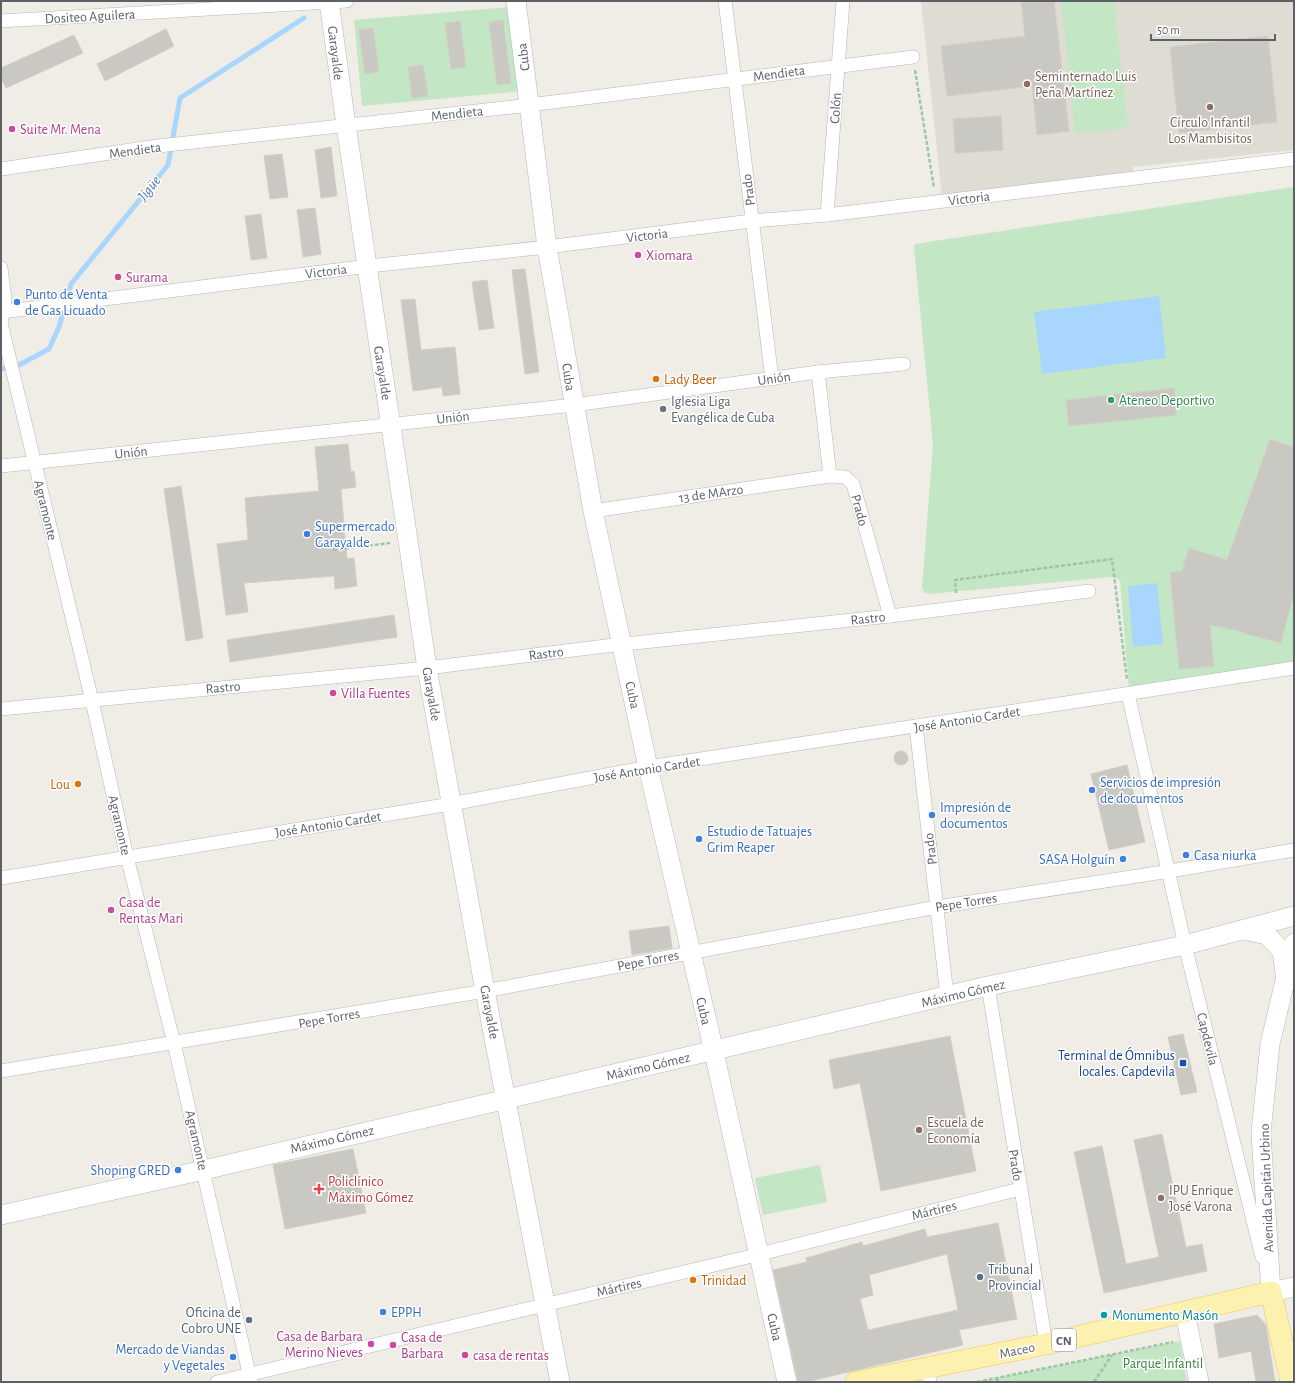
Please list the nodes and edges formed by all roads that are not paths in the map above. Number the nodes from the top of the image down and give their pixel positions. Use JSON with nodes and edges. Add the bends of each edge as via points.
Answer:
{"nodes":[{"id":1,"x":335,"y":1,"type":"edge"},
{"id":2,"x":516,"y":1,"type":"edge"},
{"id":3,"x":725,"y":1,"type":"edge"},
{"id":4,"x":843,"y":1,"type":"edge"},
{"id":5,"x":1,"y":21,"type":"edge"},
{"id":6,"x":913,"y":57,"type":"road end"},
{"id":7,"x":838,"y":65,"type":"junction"},
{"id":8,"x":735,"y":80,"type":"junction"},
{"id":9,"x":528,"y":104,"type":"junction"},
{"id":10,"x":346,"y":125,"type":"junction"},
{"id":11,"x":1294,"y":159,"type":"edge"},
{"id":12,"x":1,"y":169,"type":"edge"},
{"id":13,"x":827,"y":215,"type":"junction"},
{"id":14,"x":751,"y":221,"type":"junction"},
{"id":15,"x":547,"y":247,"type":"junction"},
{"id":16,"x":367,"y":266,"type":"junction"},
{"id":17,"x":1,"y":268,"type":"edge"},
{"id":18,"x":2,"y":312,"type":"edge"},
{"id":19,"x":904,"y":364,"type":"dead end"},
{"id":20,"x":818,"y":372,"type":"junction"},
{"id":21,"x":772,"y":379,"type":"junction"},
{"id":22,"x":574,"y":405,"type":"junction"},
{"id":23,"x":391,"y":424,"type":"junction"},
{"id":24,"x":34,"y":462,"type":"junction"},
{"id":25,"x":1,"y":466,"type":"edge"},
{"id":26,"x":830,"y":476,"type":"junction"},
{"id":27,"x":593,"y":511,"type":"junction"},
{"id":28,"x":1089,"y":591,"type":"dead end"},
{"id":29,"x":890,"y":616,"type":"junction"},
{"id":30,"x":623,"y":644,"type":"junction"},
{"id":31,"x":427,"y":668,"type":"junction"},
{"id":32,"x":1294,"y":668,"type":"edge"},
{"id":33,"x":1128,"y":694,"type":"junction"},
{"id":34,"x":91,"y":699,"type":"junction"},
{"id":35,"x":1,"y":709,"type":"edge"},
{"id":36,"x":916,"y":726,"type":"junction"},
{"id":37,"x":648,"y":768,"type":"junction"},
{"id":38,"x":451,"y":804,"type":"junction"},
{"id":39,"x":1294,"y":850,"type":"edge"},
{"id":40,"x":127,"y":857,"type":"junction"},
{"id":41,"x":1170,"y":871,"type":"junction"},
{"id":42,"x":1,"y":878,"type":"edge"},
{"id":43,"x":937,"y":906,"type":"junction"},
{"id":44,"x":1294,"y":916,"type":"edge"},
{"id":45,"x":1241,"y":930,"type":"junction"},
{"id":46,"x":1294,"y":943,"type":"edge"},
{"id":47,"x":1185,"y":944,"type":"junction"},
{"id":48,"x":690,"y":952,"type":"junction"},
{"id":49,"x":1286,"y":978,"type":"junction"},
{"id":50,"x":988,"y":986,"type":"junction"},
{"id":51,"x":485,"y":991,"type":"junction"},
{"id":52,"x":947,"y":996,"type":"junction"},
{"id":53,"x":174,"y":1043,"type":"junction"},
{"id":54,"x":714,"y":1052,"type":"junction"},
{"id":55,"x":1,"y":1071,"type":"edge"},
{"id":56,"x":507,"y":1098,"type":"junction"},
{"id":57,"x":204,"y":1170,"type":"junction"},
{"id":58,"x":1020,"y":1189,"type":"junction"},
{"id":59,"x":1,"y":1215,"type":"edge"},
{"id":60,"x":758,"y":1253,"type":"junction"},
{"id":61,"x":1294,"y":1287,"type":"edge"},
{"id":62,"x":1271,"y":1292,"type":"junction"},
{"id":63,"x":544,"y":1305,"type":"junction"},
{"id":64,"x":1185,"y":1313,"type":"junction"},
{"id":65,"x":1046,"y":1344,"type":"junction"},
{"id":66,"x":929,"y":1375,"type":"edge"},
{"id":67,"x":250,"y":1379,"type":"edge"},
{"id":68,"x":217,"y":1382,"type":"edge"},
{"id":69,"x":560,"y":1382,"type":"edge"},
{"id":70,"x":787,"y":1382,"type":"edge"},
{"id":71,"x":856,"y":1382,"type":"edge"},
{"id":72,"x":1199,"y":1382,"type":"edge"},
{"id":73,"x":1291,"y":1382,"type":"edge"}],
"edges":[{"from":1,"to":5,"type":"street","name":"Dositeo Aguilera"},
{"from":1,"to":10,"type":"street","name":"Garayalde"},
{"from":2,"to":9,"type":"street","name":"Cuba"},
{"from":3,"to":8,"type":"street","name":"Prado"},
{"from":4,"to":7,"type":"street","name":"Colón"},
{"from":6,"to":7,"type":"street","name":"Mendieta"},
{"from":7,"to":8,"type":"street","name":"Mendieta"},
{"from":7,"to":13,"type":"street","name":"Colón"},
{"from":8,"to":9,"type":"street","name":"Mendieta"},
{"from":8,"to":14,"type":"street","name":"Prado"},
{"from":9,"to":10,"type":"street","name":"Mendieta"},
{"from":9,"to":15,"type":"street","name":"Cuba"},
{"from":10,"to":12,"type":"street","name":"Mendieta","via":[[158,146]]},
{"from":10,"to":16,"type":"street","name":"Garayalde"},
{"from":11,"to":13,"type":"street","name":"Victoria"},
{"from":13,"to":14,"type":"street","name":"Victoria"},
{"from":14,"to":15,"type":"street","name":"Victoria"},
{"from":14,"to":21,"type":"street","name":"Prado"},
{"from":15,"to":16,"type":"street","name":"Victoria"},
{"from":15,"to":22,"type":"street","name":"Cuba"},
{"from":16,"to":18,"type":"street","name":"Victoria"},
{"from":16,"to":23,"type":"street","name":"Garayalde"},
{"from":17,"to":18,"type":"street","name":"Agramonte","via":[[6,300]]},
{"from":18,"to":24,"type":"street","name":"Agramonte","via":[[1,323]]},
{"from":19,"to":20,"type":"street","name":"Unión"},
{"from":20,"to":21,"type":"street","name":"Unión"},
{"from":20,"to":26,"type":"street"},
{"from":21,"to":22,"type":"street","name":"Unión"},
{"from":22,"to":23,"type":"street","name":"Unión"},
{"from":22,"to":27,"type":"street","name":"Cuba"},
{"from":23,"to":24,"type":"street","name":"Unión"},
{"from":23,"to":31,"type":"street","name":"Garayalde"},
{"from":24,"to":25,"type":"street","name":"Unión"},
{"from":24,"to":34,"type":"street","name":"Agramonte"},
{"from":26,"to":27,"type":"street","name":"13 de MArzo"},
{"from":26,"to":29,"type":"street","name":"Prado","via":[[845,477],[853,484]]},
{"from":27,"to":30,"type":"street","name":"Cuba"},
{"from":28,"to":29,"type":"street","name":"Rastro"},
{"from":29,"to":30,"type":"street","name":"Rastro"},
{"from":30,"to":31,"type":"street","name":"Rastro"},
{"from":30,"to":37,"type":"street","name":"Cuba"},
{"from":31,"to":34,"type":"street","name":"Rastro"},
{"from":31,"to":38,"type":"street","name":"Garayalde"},
{"from":32,"to":33,"type":"street","name":"José Antonio Cardet"},
{"from":33,"to":36,"type":"street","name":"José Antonio Cardet"},
{"from":33,"to":41,"type":"street","name":"Capdevila"},
{"from":34,"to":35,"type":"street","name":"Rastro"},
{"from":34,"to":40,"type":"street","name":"Agramonte"},
{"from":36,"to":37,"type":"street","name":"José Antonio Cardet"},
{"from":36,"to":43,"type":"street","name":"Prado"},
{"from":37,"to":38,"type":"street","name":"José Antonio Cardet"},
{"from":37,"to":48,"type":"street","name":"Cuba"},
{"from":38,"to":40,"type":"street","name":"José Antonio Cardet"},
{"from":38,"to":51,"type":"street","name":"Garayalde"},
{"from":39,"to":41,"type":"street","name":"Pepe Torres"},
{"from":40,"to":42,"type":"street","name":"José Antonio Cardet"},
{"from":40,"to":53,"type":"street","name":"Agramonte"},
{"from":41,"to":43,"type":"street","name":"Pepe Torres"},
{"from":41,"to":47,"type":"street","name":"Capdevila"},
{"from":43,"to":48,"type":"street","name":"Pepe Torres"},
{"from":43,"to":52,"type":"street","name":"Prado"},
{"from":44,"to":45,"type":"street","name":"Máximo Gómez"},
{"from":45,"to":47,"type":"street","name":"Máximo Gómez"},
{"from":45,"to":49,"type":"street","via":[[1267,935],[1282,951]]},
{"from":46,"to":49,"type":"street","name":"Avenida Capitán Urbino"},
{"from":47,"to":50,"type":"street","name":"Máximo Gómez"},
{"from":47,"to":62,"type":"street","name":"Capdevila"},
{"from":48,"to":51,"type":"street","name":"Pepe Torres"},
{"from":48,"to":54,"type":"street","name":"Cuba"},
{"from":49,"to":62,"type":"street","name":"Avenida Capitán Urbino","via":[[1270,1044],[1261,1133]]},
{"from":50,"to":52,"type":"street","name":"Máximo Gómez"},
{"from":50,"to":58,"type":"street","name":"Prado"},
{"from":51,"to":53,"type":"street","name":"Pepe Torres"},
{"from":51,"to":56,"type":"street","name":"Garayalde"},
{"from":52,"to":54,"type":"street","name":"Máximo Gómez"},
{"from":53,"to":55,"type":"street","name":"Pepe Torres"},
{"from":53,"to":57,"type":"street","name":"Agramonte"},
{"from":54,"to":56,"type":"street","name":"Máximo Gómez"},
{"from":54,"to":60,"type":"street","name":"Cuba"},
{"from":56,"to":57,"type":"street","name":"Máximo Gómez"},
{"from":56,"to":63,"type":"street","name":"Garayalde"},
{"from":57,"to":59,"type":"street","name":"Máximo Gómez"},
{"from":57,"to":67,"type":"street","name":"Agramonte"},
{"from":58,"to":60,"type":"street","name":"Mártires"},
{"from":58,"to":65,"type":"street","name":"Prado"},
{"from":60,"to":63,"type":"street","name":"Mártires"},
{"from":60,"to":70,"type":"street","name":"Cuba"},
{"from":61,"to":62,"type":"street","name":"Maceo"},
{"from":62,"to":64,"type":"main road","name":"Maceo","number":"CN"},
{"from":62,"to":73,"type":"main road","name":"Capdevila"},
{"from":63,"to":67,"type":"street","name":"Mártires"},
{"from":63,"to":69,"type":"street","name":"Garayalde"},
{"from":64,"to":65,"type":"main road","name":"Maceo","number":"CN"},
{"from":64,"to":72,"type":"street"},
{"from":65,"to":66,"type":"main road","name":"Maceo","number":"CN"},
{"from":66,"to":71,"type":"main road","name":"Maceo","number":"CN"},
{"from":67,"to":68,"type":"street","name":"Mártires"}]}
